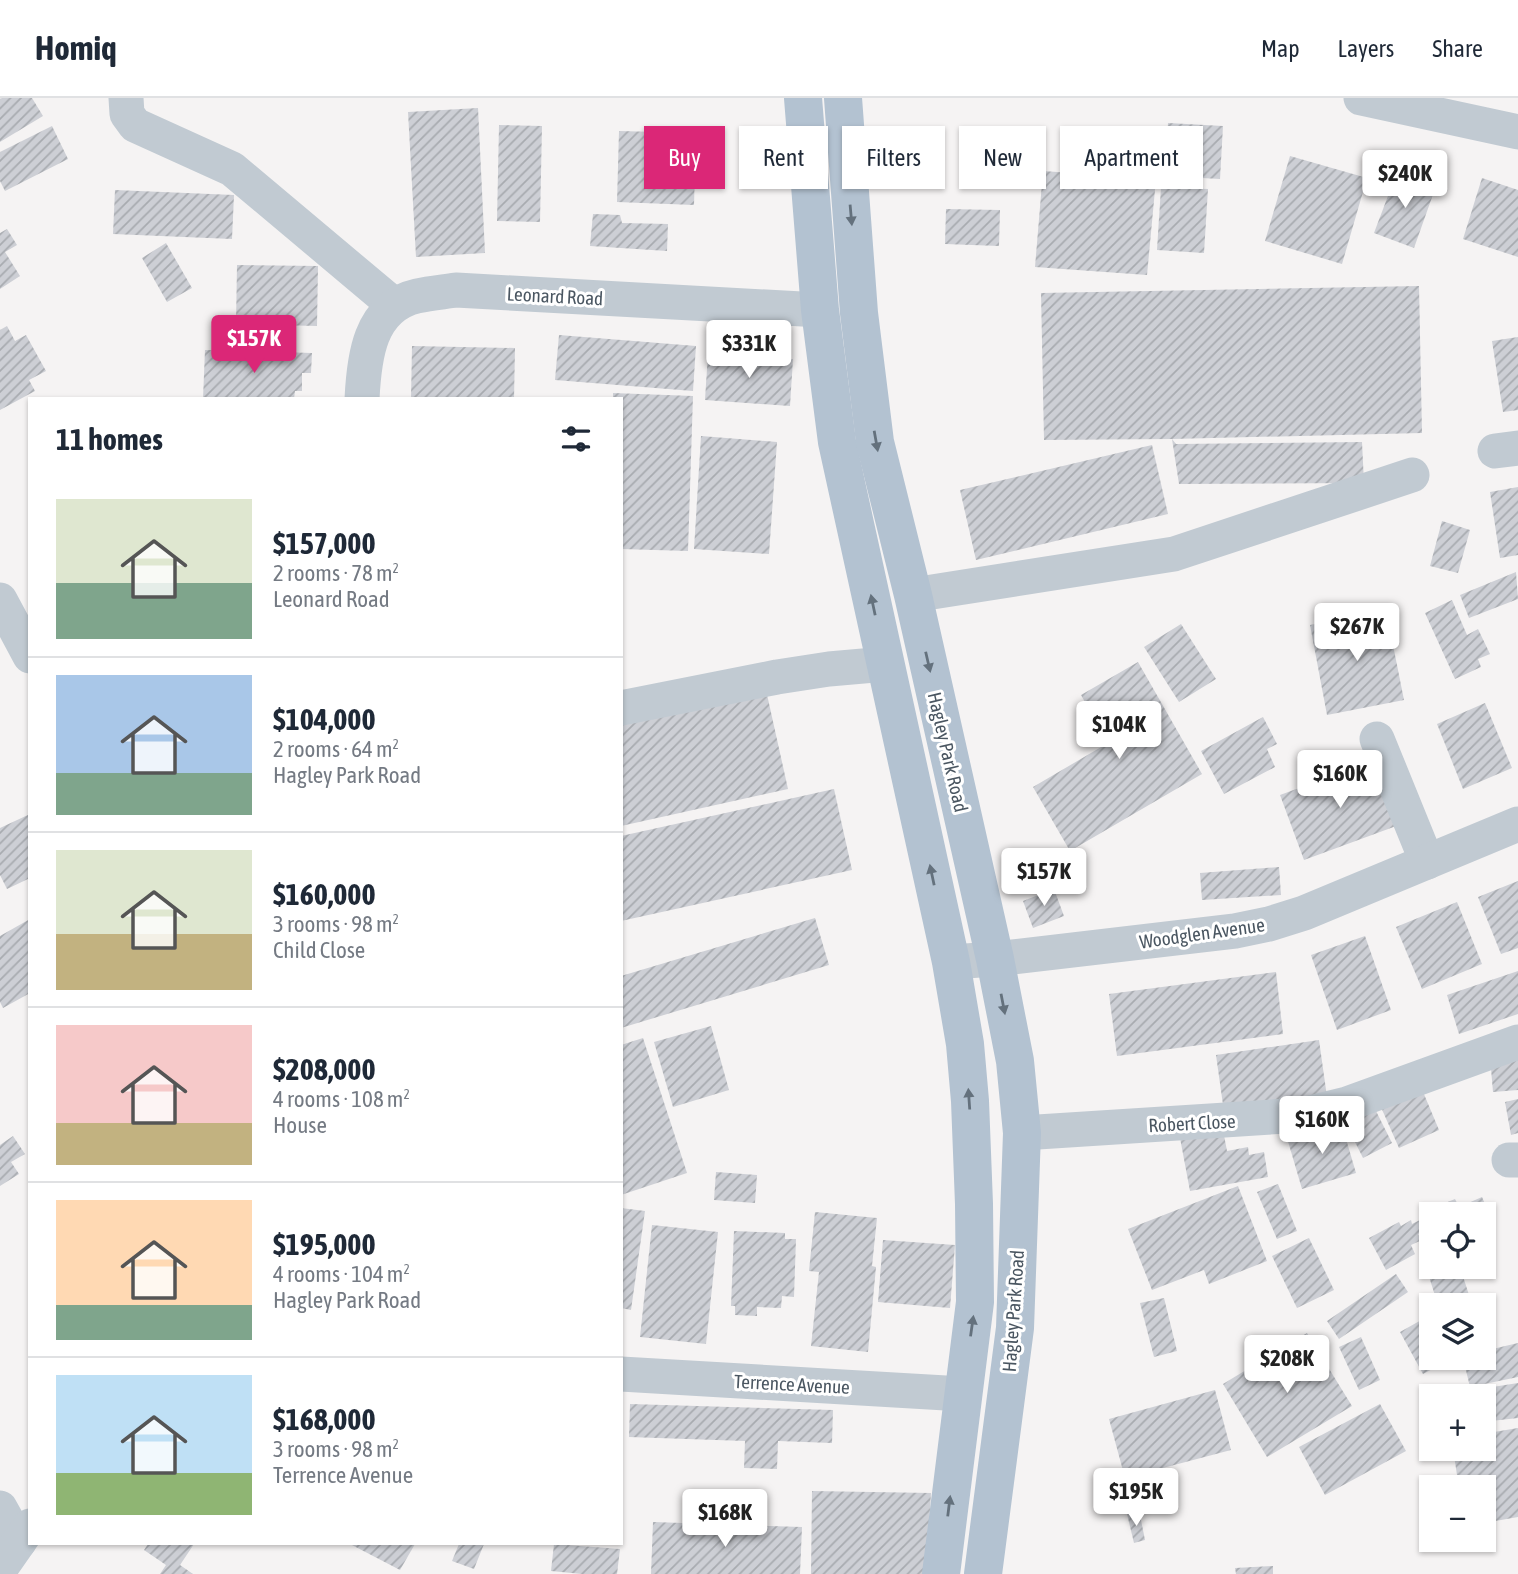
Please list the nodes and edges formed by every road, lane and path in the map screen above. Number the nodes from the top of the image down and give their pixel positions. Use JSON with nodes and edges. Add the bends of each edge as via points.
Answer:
{"nodes":[{"id":1,"x":126,"y":98,"type":"edge"},
{"id":2,"x":803,"y":98,"type":"edge"},
{"id":3,"x":843,"y":98,"type":"edge"},
{"id":4,"x":1361,"y":98,"type":"edge"},
{"id":5,"x":1518,"y":132,"type":"edge"},
{"id":6,"x":394,"y":305,"type":"junction"},
{"id":7,"x":820,"y":310,"type":"junction"},
{"id":8,"x":362,"y":397,"type":"edge"},
{"id":9,"x":1412,"y":475,"type":"dead end"},
{"id":10,"x":912,"y":595,"type":"junction"},
{"id":11,"x":0,"y":600,"type":"edge"},
{"id":12,"x":28,"y":652,"type":"edge"},
{"id":13,"x":886,"y":664,"type":"junction"},
{"id":14,"x":623,"y":708,"type":"edge"},
{"id":15,"x":1377,"y":739,"type":"dead end"},
{"id":16,"x":1518,"y":824,"type":"edge"},
{"id":17,"x":1427,"y":862,"type":"junction"},
{"id":18,"x":995,"y":959,"type":"junction"},
{"id":19,"x":951,"y":962,"type":"junction"},
{"id":20,"x":1518,"y":1042,"type":"edge"},
{"id":21,"x":1022,"y":1133,"type":"junction"},
{"id":22,"x":623,"y":1374,"type":"edge"},
{"id":23,"x":963,"y":1394,"type":"junction"},
{"id":24,"x":0,"y":1508,"type":"edge"},
{"id":25,"x":16,"y":1546,"type":"edge"},
{"id":26,"x":941,"y":1574,"type":"edge"},
{"id":27,"x":983,"y":1574,"type":"edge"}],
"edges":[{"from":1,"to":6,"type":"street","via":[[127,114],[135,125],[232,169]]},
{"from":2,"to":7,"type":"main road","name":"Hagley Park Road"},
{"from":3,"to":10,"type":"main road","name":"Hagley Park Road","one_way":true,"via":[[859,313],[875,442]]},
{"from":4,"to":5,"type":"street"},
{"from":6,"to":7,"type":"street","name":"Leonard Road","via":[[415,296],[456,290]]},
{"from":6,"to":8,"type":"street","via":[[370,339]]},
{"from":13,"to":7,"type":"main road","name":"Hagley Park Road","one_way":true,"via":[[837,442]]},
{"from":9,"to":10,"type":"street","via":[[1174,554]]},
{"from":10,"to":18,"type":"main road","name":"Hagley Park Road","one_way":true},
{"from":11,"to":12,"type":"street"},
{"from":13,"to":14,"type":"street","via":[[777,677]]},
{"from":19,"to":13,"type":"main road","name":"Hagley Park Road","one_way":true},
{"from":15,"to":17,"type":"street"},
{"from":16,"to":17,"type":"street","name":"Woodglen Avenue"},
{"from":17,"to":18,"type":"street","name":"Woodglen Avenue","via":[[1269,924]]},
{"from":18,"to":19,"type":"street","name":"Woodglen Avenue"},
{"from":18,"to":21,"type":"main road","name":"Hagley Park Road","one_way":true},
{"from":23,"to":19,"type":"main road","name":"Hagley Park Road","one_way":true,"via":[[975,1302],[974,1204],[965,1044]]},
{"from":20,"to":21,"type":"street","name":"Robert Close","via":[[1347,1104],[1302,1115]]},
{"from":21,"to":27,"type":"main road","name":"Hagley Park Road","via":[[1015,1328]]},
{"from":22,"to":23,"type":"street","name":"Terrence Avenue"},
{"from":26,"to":23,"type":"main road","name":"Hagley Park Road","one_way":true},
{"from":24,"to":25,"type":"street"}]}
